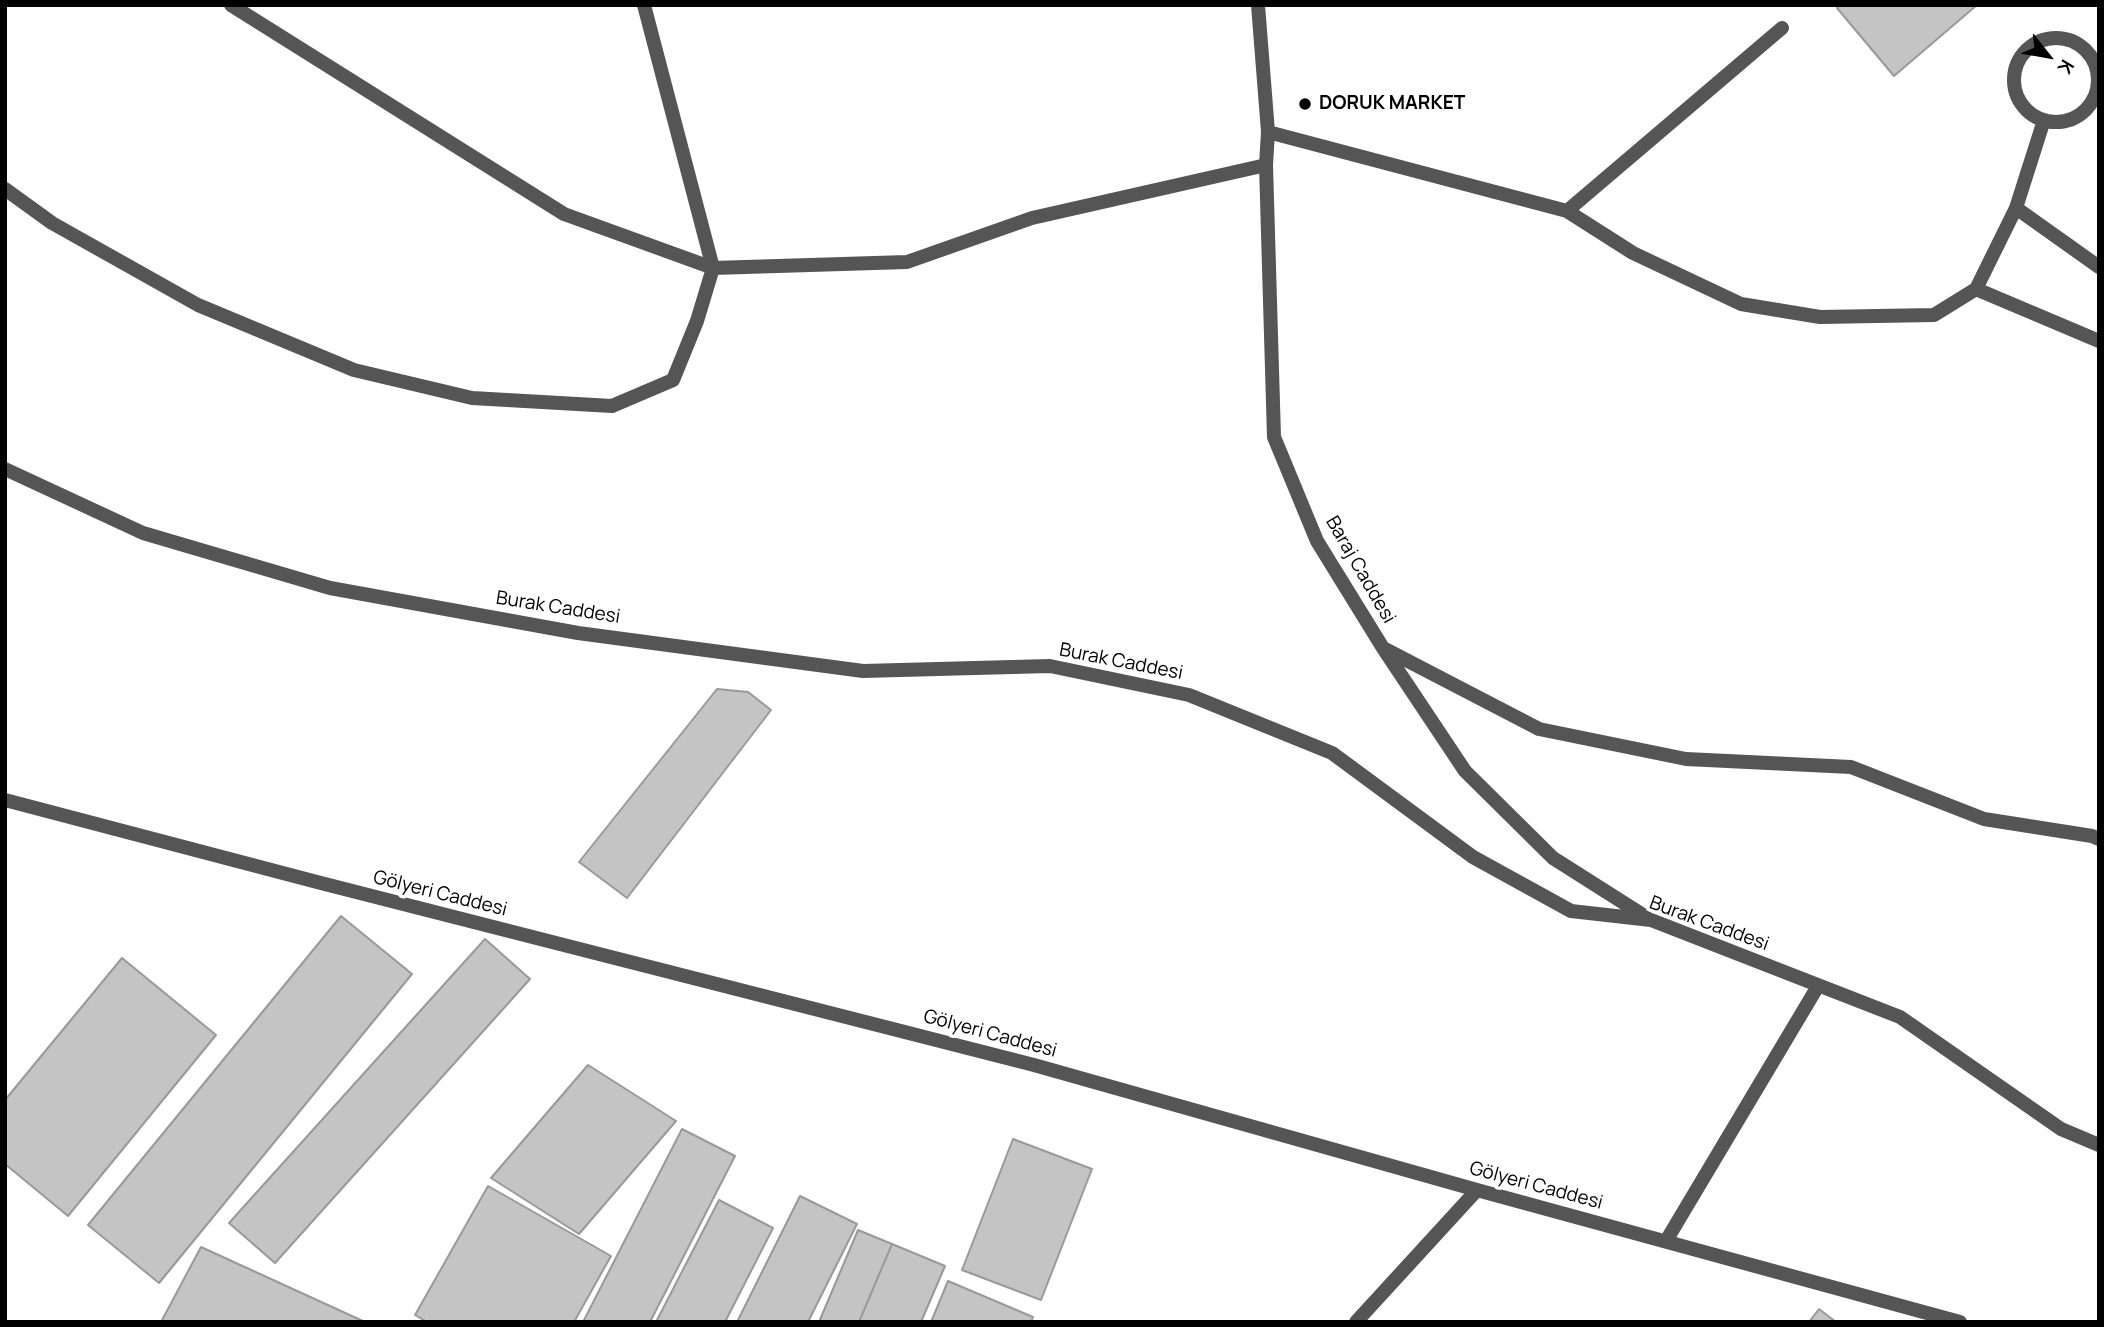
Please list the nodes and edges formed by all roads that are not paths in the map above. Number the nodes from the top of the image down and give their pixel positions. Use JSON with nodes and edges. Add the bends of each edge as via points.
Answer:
{"nodes":[{"id":1,"x":644,"y":5,"type":"edge"},
{"id":2,"x":1258,"y":5,"type":"edge"},
{"id":3,"x":237,"y":7,"type":"edge"},
{"id":4,"x":1782,"y":28,"type":"dead end"},
{"id":5,"x":2044,"y":120,"type":"junction"},
{"id":6,"x":1268,"y":132,"type":"junction"},
{"id":7,"x":1266,"y":165,"type":"junction"},
{"id":8,"x":5,"y":189,"type":"edge"},
{"id":9,"x":2016,"y":208,"type":"junction"},
{"id":10,"x":1567,"y":211,"type":"junction"},
{"id":11,"x":2099,"y":267,"type":"edge"},
{"id":12,"x":713,"y":268,"type":"junction"},
{"id":13,"x":1976,"y":289,"type":"junction"},
{"id":14,"x":2099,"y":341,"type":"edge"},
{"id":15,"x":5,"y":469,"type":"edge"},
{"id":16,"x":1383,"y":648,"type":"junction"},
{"id":17,"x":5,"y":800,"type":"edge"},
{"id":18,"x":2099,"y":839,"type":"edge"},
{"id":19,"x":1651,"y":920,"type":"junction"},
{"id":20,"x":1818,"y":986,"type":"junction"},
{"id":21,"x":2099,"y":1145,"type":"edge"},
{"id":22,"x":1477,"y":1190,"type":"junction"},
{"id":23,"x":1666,"y":1241,"type":"junction"},
{"id":24,"x":1356,"y":1322,"type":"edge"},
{"id":25,"x":1960,"y":1322,"type":"edge"}],
"edges":[{"from":1,"to":12,"type":"street"},
{"from":2,"to":6,"type":"street","name":"Baraj Caddesi"},
{"from":3,"to":12,"type":"street","via":[[564,214]]},
{"from":4,"to":10,"type":"street"},
{"from":5,"to":5,"type":"street","via":[[2071,120],[2093,102],[2098,74],[2094,61],[2074,42],[2047,40],[2034,45],[2017,66],[2016,93],[2031,115]]},
{"from":5,"to":9,"type":"street"},
{"from":6,"to":7,"type":"street","name":"Baraj Caddesi"},
{"from":6,"to":10,"type":"street"},
{"from":7,"to":12,"type":"street","via":[[1032,218],[906,262]]},
{"from":7,"to":16,"type":"street","name":"Baraj Caddesi","via":[[1274,437],[1317,541]]},
{"from":8,"to":12,"type":"street","via":[[52,223],[198,305],[354,370],[472,398],[612,406],[673,380]]},
{"from":9,"to":11,"type":"street"},
{"from":9,"to":13,"type":"street"},
{"from":10,"to":13,"type":"street","via":[[1633,253],[1741,304],[1820,317],[1934,316]]},
{"from":13,"to":14,"type":"street"},
{"from":15,"to":19,"type":"street","name":"Burak Caddesi","via":[[142,533],[344,591],[578,633],[863,671],[1050,666],[1188,695],[1332,753],[1473,857],[1571,911]]},
{"from":16,"to":18,"type":"street","via":[[1539,729],[1686,759],[1851,767],[1984,819]]},
{"from":16,"to":19,"type":"street","name":"Baraj Caddesi","via":[[1465,771],[1553,858]]},
{"from":17,"to":22,"type":"street","name":"Gölyeri Caddesi","via":[[1034,1065]]},
{"from":19,"to":20,"type":"street","name":"Burak Caddesi"},
{"from":20,"to":21,"type":"street","name":"Burak Caddesi","via":[[1900,1017],[2061,1129]]},
{"from":20,"to":23,"type":"street"},
{"from":22,"to":23,"type":"street","name":"Gölyeri Caddesi"},
{"from":22,"to":24,"type":"street"},
{"from":23,"to":25,"type":"street","name":"Gölyeri Caddesi"}]}
